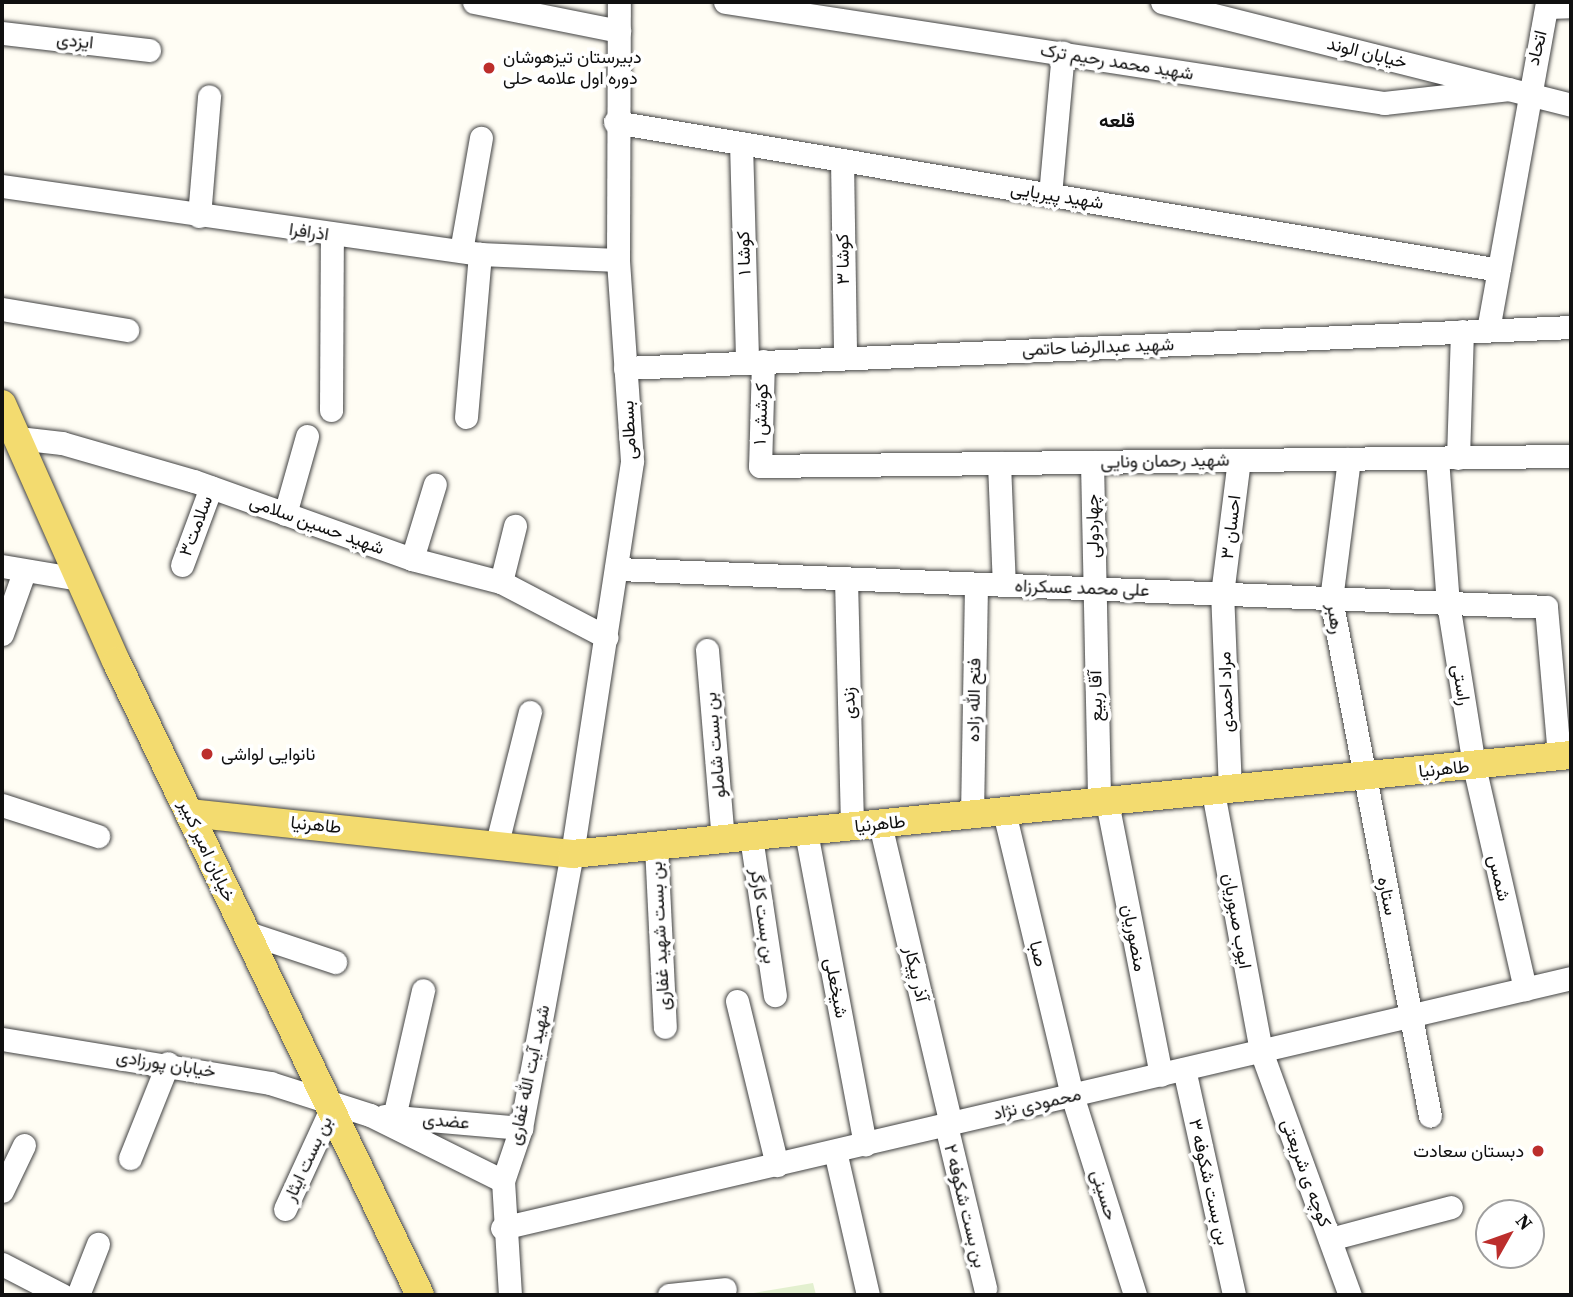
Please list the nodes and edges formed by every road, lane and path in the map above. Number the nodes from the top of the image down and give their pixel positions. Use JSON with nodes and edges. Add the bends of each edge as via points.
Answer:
{"nodes":[{"id":1,"x":474,"y":2,"type":"edge"},
{"id":2,"x":619,"y":2,"type":"edge"},
{"id":3,"x":725,"y":2,"type":"edge"},
{"id":4,"x":1162,"y":2,"type":"edge"},
{"id":5,"x":1547,"y":4,"type":"edge"},
{"id":6,"x":1571,"y":6,"type":"edge"},
{"id":7,"x":619,"y":31,"type":"junction"},
{"id":8,"x":2,"y":33,"type":"edge"},
{"id":9,"x":149,"y":50,"type":"dead end"},
{"id":10,"x":1063,"y":54,"type":"junction"},
{"id":11,"x":1519,"y":92,"type":"junction"},
{"id":12,"x":209,"y":96,"type":"dead end"},
{"id":13,"x":1571,"y":105,"type":"edge"},
{"id":14,"x":615,"y":122,"type":"junction"},
{"id":15,"x":481,"y":138,"type":"dead end"},
{"id":16,"x":741,"y":143,"type":"junction"},
{"id":17,"x":842,"y":160,"type":"junction"},
{"id":18,"x":2,"y":187,"type":"edge"},
{"id":19,"x":1050,"y":195,"type":"junction"},
{"id":20,"x":200,"y":216,"type":"junction"},
{"id":21,"x":332,"y":236,"type":"junction"},
{"id":22,"x":471,"y":253,"type":"junction"},
{"id":23,"x":618,"y":260,"type":"junction"},
{"id":24,"x":1499,"y":270,"type":"junction"},
{"id":25,"x":2,"y":309,"type":"edge"},
{"id":26,"x":1571,"y":327,"type":"edge"},
{"id":27,"x":127,"y":330,"type":"dead end"},
{"id":28,"x":1488,"y":330,"type":"junction"},
{"id":29,"x":1462,"y":331,"type":"junction"},
{"id":30,"x":845,"y":358,"type":"junction"},
{"id":31,"x":755,"y":362,"type":"junction"},
{"id":32,"x":625,"y":368,"type":"junction"},
{"id":33,"x":2,"y":404,"type":"edge"},
{"id":34,"x":331,"y":410,"type":"dead end"},
{"id":35,"x":467,"y":417,"type":"dead end"},
{"id":36,"x":307,"y":436,"type":"dead end"},
{"id":37,"x":18,"y":438,"type":"junction"},
{"id":38,"x":1571,"y":456,"type":"edge"},
{"id":39,"x":1448,"y":458,"type":"junction"},
{"id":40,"x":1349,"y":459,"type":"junction"},
{"id":41,"x":1239,"y":460,"type":"junction"},
{"id":42,"x":1092,"y":462,"type":"junction"},
{"id":43,"x":999,"y":463,"type":"junction"},
{"id":44,"x":760,"y":466,"type":"joint"},
{"id":45,"x":435,"y":484,"type":"dead end"},
{"id":46,"x":211,"y":487,"type":"junction"},
{"id":47,"x":285,"y":514,"type":"junction"},
{"id":48,"x":515,"y":526,"type":"dead end"},
{"id":49,"x":412,"y":559,"type":"junction"},
{"id":50,"x":181,"y":565,"type":"dead end"},
{"id":51,"x":2,"y":566,"type":"edge"},
{"id":52,"x":618,"y":569,"type":"junction"},
{"id":53,"x":23,"y":575,"type":"junction"},
{"id":54,"x":79,"y":579,"type":"junction"},
{"id":55,"x":846,"y":579,"type":"junction"},
{"id":56,"x":501,"y":582,"type":"junction"},
{"id":57,"x":976,"y":584,"type":"junction"},
{"id":58,"x":1004,"y":585,"type":"junction"},
{"id":59,"x":1094,"y":589,"type":"junction"},
{"id":60,"x":1222,"y":594,"type":"junction"},
{"id":61,"x":1331,"y":599,"type":"junction"},
{"id":62,"x":1448,"y":603,"type":"junction"},
{"id":63,"x":2,"y":634,"type":"edge"},
{"id":64,"x":606,"y":637,"type":"junction"},
{"id":65,"x":707,"y":650,"type":"dead end"},
{"id":66,"x":530,"y":712,"type":"dead end"},
{"id":67,"x":1565,"y":756,"type":"edge"},
{"id":68,"x":1474,"y":766,"type":"junction"},
{"id":69,"x":1361,"y":777,"type":"junction"},
{"id":70,"x":1222,"y":791,"type":"junction"},
{"id":71,"x":1103,"y":803,"type":"junction"},
{"id":72,"x":2,"y":805,"type":"edge"},
{"id":73,"x":1004,"y":812,"type":"junction"},
{"id":74,"x":189,"y":813,"type":"junction"},
{"id":75,"x":972,"y":815,"type":"junction"},
{"id":76,"x":880,"y":824,"type":"junction"},
{"id":77,"x":852,"y":827,"type":"junction"},
{"id":78,"x":806,"y":832,"type":"junction"},
{"id":79,"x":98,"y":836,"type":"dead end"},
{"id":80,"x":737,"y":838,"type":"junction"},
{"id":81,"x":497,"y":843,"type":"junction"},
{"id":82,"x":656,"y":846,"type":"junction"},
{"id":83,"x":572,"y":854,"type":"junction"},
{"id":84,"x":245,"y":932,"type":"junction"},
{"id":85,"x":335,"y":962,"type":"dead end"},
{"id":86,"x":1571,"y":978,"type":"edge"},
{"id":87,"x":1525,"y":989,"type":"junction"},
{"id":88,"x":423,"y":990,"type":"dead end"},
{"id":89,"x":775,"y":995,"type":"dead end"},
{"id":90,"x":737,"y":1001,"type":"dead end"},
{"id":91,"x":1412,"y":1016,"type":"junction"},
{"id":92,"x":665,"y":1027,"type":"dead end"},
{"id":93,"x":2,"y":1039,"type":"edge"},
{"id":94,"x":1261,"y":1051,"type":"junction"},
{"id":95,"x":168,"y":1063,"type":"junction"},
{"id":96,"x":1184,"y":1069,"type":"junction"},
{"id":97,"x":1161,"y":1075,"type":"junction"},
{"id":98,"x":1072,"y":1095,"type":"junction"},
{"id":99,"x":329,"y":1106,"type":"junction"},
{"id":100,"x":370,"y":1115,"type":"junction"},
{"id":101,"x":1430,"y":1116,"type":"dead end"},
{"id":102,"x":394,"y":1117,"type":"junction"},
{"id":103,"x":949,"y":1125,"type":"junction"},
{"id":104,"x":522,"y":1128,"type":"junction"},
{"id":105,"x":865,"y":1144,"type":"junction"},
{"id":106,"x":24,"y":1145,"type":"dead end"},
{"id":107,"x":835,"y":1151,"type":"junction"},
{"id":108,"x":130,"y":1158,"type":"dead end"},
{"id":109,"x":777,"y":1165,"type":"junction"},
{"id":110,"x":503,"y":1181,"type":"junction"},
{"id":111,"x":2,"y":1191,"type":"edge"},
{"id":112,"x":1451,"y":1207,"type":"dead end"},
{"id":113,"x":285,"y":1209,"type":"dead end"},
{"id":114,"x":502,"y":1228,"type":"junction"},
{"id":115,"x":1330,"y":1239,"type":"junction"},
{"id":116,"x":98,"y":1244,"type":"dead end"},
{"id":117,"x":2,"y":1264,"type":"edge"},
{"id":118,"x":985,"y":1288,"type":"dead end"},
{"id":119,"x":725,"y":1289,"type":"dead end"},
{"id":120,"x":62,"y":1295,"type":"edge"},
{"id":121,"x":78,"y":1295,"type":"edge"},
{"id":122,"x":420,"y":1295,"type":"edge"},
{"id":123,"x":510,"y":1295,"type":"edge"},
{"id":124,"x":669,"y":1295,"type":"edge"},
{"id":125,"x":869,"y":1295,"type":"edge"},
{"id":126,"x":1135,"y":1295,"type":"edge"},
{"id":127,"x":1234,"y":1295,"type":"edge"},
{"id":128,"x":1350,"y":1295,"type":"edge"}],
"edges":[{"from":1,"to":7,"type":"street"},
{"from":2,"to":7,"type":"street","name":"بسطامی"},
{"from":3,"to":10,"type":"street","name":"شهید محمد رحیم ترک"},
{"from":4,"to":11,"type":"street","name":"خیابان الوند"},
{"from":5,"to":6,"type":"street"},
{"from":5,"to":11,"type":"street","name":"اتحاد"},
{"from":7,"to":14,"type":"street","name":"بسطامی"},
{"from":8,"to":9,"type":"street","name":"ایزدی"},
{"from":10,"to":11,"type":"street","name":"شهید محمد رحیم ترک","via":[[1384,103]]},
{"from":10,"to":19,"type":"street"},
{"from":11,"to":13,"type":"street","name":"خیابان الوند"},
{"from":11,"to":24,"type":"street","name":"اتحاد"},
{"from":12,"to":20,"type":"street"},
{"from":14,"to":16,"type":"street","name":"شهید پیریایی"},
{"from":14,"to":23,"type":"street","name":"بسطامی"},
{"from":15,"to":22,"type":"street"},
{"from":16,"to":17,"type":"street","name":"شهید پیریایی"},
{"from":16,"to":31,"type":"street","name":"کوشا ۱"},
{"from":17,"to":19,"type":"street","name":"شهید پیریایی"},
{"from":17,"to":30,"type":"street","name":"کوشا ۳"},
{"from":18,"to":20,"type":"street","name":"اذرافرا"},
{"from":19,"to":24,"type":"street","name":"شهید پیریایی"},
{"from":20,"to":21,"type":"street","name":"اذرافرا"},
{"from":21,"to":22,"type":"street","name":"اذرافرا"},
{"from":21,"to":34,"type":"street"},
{"from":22,"to":23,"type":"street","name":"اذرافرا"},
{"from":22,"to":35,"type":"street"},
{"from":23,"to":32,"type":"street","name":"بسطامی"},
{"from":24,"to":28,"type":"street","name":"اتحاد"},
{"from":25,"to":27,"type":"street"},
{"from":26,"to":28,"type":"street","name":"شهید عبدالرضا حاتمی"},
{"from":28,"to":29,"type":"street","name":"شهید عبدالرضا حاتمی"},
{"from":29,"to":30,"type":"street","name":"شهید عبدالرضا حاتمی"},
{"from":29,"to":39,"type":"street","name":"راستی"},
{"from":30,"to":31,"type":"street","name":"شهید عبدالرضا حاتمی"},
{"from":31,"to":32,"type":"street","name":"شهید عبدالرضا حاتمی"},
{"from":31,"to":44,"type":"street","name":"کوشش ۱"},
{"from":32,"to":52,"type":"street","name":"بسطامی","via":[[632,461]]},
{"from":33,"to":37,"type":"main road","name":"خیابان امیر کبیر"},
{"from":36,"to":47,"type":"street"},
{"from":37,"to":46,"type":"street","name":"شهید حسین سلامی","via":[[62,443]]},
{"from":37,"to":54,"type":"main road","name":"خیابان امیر کبیر"},
{"from":38,"to":39,"type":"street","name":"شهید رحمان ونایی"},
{"from":39,"to":40,"type":"street","name":"شهید رحمان ونایی"},
{"from":39,"to":62,"type":"street","name":"راستی"},
{"from":40,"to":41,"type":"street","name":"شهید رحمان ونایی"},
{"from":40,"to":61,"type":"street","name":"رهبر"},
{"from":41,"to":42,"type":"street","name":"شهید رحمان ونایی"},
{"from":41,"to":60,"type":"street","name":"احسان ۳"},
{"from":42,"to":43,"type":"street","name":"شهید رحمان ونایی"},
{"from":42,"to":59,"type":"street","name":"چهاردولی"},
{"from":43,"to":44,"type":"street","name":"شهید رحمان ونایی"},
{"from":43,"to":58,"type":"street"},
{"from":45,"to":49,"type":"street"},
{"from":46,"to":47,"type":"street","name":"شهید حسین سلامی"},
{"from":46,"to":50,"type":"street","name":"سلامت۳"},
{"from":47,"to":49,"type":"street","name":"شهید حسین سلامی"},
{"from":48,"to":56,"type":"street"},
{"from":49,"to":56,"type":"street","name":"شهید حسین سلامی"},
{"from":51,"to":53,"type":"street"},
{"from":52,"to":55,"type":"street","name":"علی محمد عسکرزاه"},
{"from":52,"to":64,"type":"street","name":"بسطامی"},
{"from":53,"to":54,"type":"street"},
{"from":53,"to":63,"type":"street"},
{"from":54,"to":74,"type":"main road","name":"خیابان امیر کبیر"},
{"from":55,"to":57,"type":"street","name":"علی محمد عسکرزاه"},
{"from":55,"to":77,"type":"street","name":"زندی"},
{"from":56,"to":64,"type":"street","name":"شهید حسین سلامی"},
{"from":57,"to":58,"type":"street","name":"علی محمد عسکرزاه"},
{"from":57,"to":75,"type":"street","name":"فتح الله زاده"},
{"from":58,"to":59,"type":"street","name":"علی محمد عسکرزاه"},
{"from":59,"to":60,"type":"street","name":"علی محمد عسکرزاه"},
{"from":59,"to":71,"type":"street","name":"آقا ربیع"},
{"from":60,"to":61,"type":"street","name":"علی محمد عسکرزاه"},
{"from":60,"to":70,"type":"street","name":"مراد احمدی"},
{"from":61,"to":62,"type":"street","name":"علی محمد عسکرزاه"},
{"from":61,"to":69,"type":"street","name":"رهبر"},
{"from":62,"to":67,"type":"street","name":"علی محمد عسکرزاه","via":[[1546,607]]},
{"from":62,"to":68,"type":"street","name":"راستی"},
{"from":64,"to":83,"type":"street","name":"بسطامی"},
{"from":65,"to":80,"type":"street","name":"بن بست شاملو"},
{"from":66,"to":81,"type":"street"},
{"from":67,"to":68,"type":"main road","name":"طاهرنیا"},
{"from":68,"to":69,"type":"main road","name":"طاهرنیا"},
{"from":68,"to":87,"type":"street","name":"شمس"},
{"from":69,"to":70,"type":"main road","name":"طاهرنیا"},
{"from":69,"to":91,"type":"street","name":"ستاره"},
{"from":70,"to":71,"type":"main road","name":"طاهرنیا"},
{"from":70,"to":94,"type":"street","name":"ایوب صبوریان"},
{"from":71,"to":73,"type":"main road","name":"طاهرنیا"},
{"from":71,"to":97,"type":"street","name":"منصوریان"},
{"from":72,"to":79,"type":"street"},
{"from":73,"to":75,"type":"main road","name":"طاهرنیا"},
{"from":73,"to":98,"type":"street","name":"صبا"},
{"from":74,"to":81,"type":"main road","name":"طاهرنیا"},
{"from":74,"to":84,"type":"main road","name":"خیابان امیر کبیر"},
{"from":75,"to":76,"type":"main road","name":"طاهرنیا"},
{"from":76,"to":77,"type":"main road","name":"طاهرنیا"},
{"from":76,"to":103,"type":"street","name":"آذر پیکار"},
{"from":77,"to":78,"type":"main road","name":"طاهرنیا"},
{"from":78,"to":80,"type":"main road","name":"طاهرنیا"},
{"from":78,"to":105,"type":"street","name":"شیخعلی"},
{"from":80,"to":82,"type":"main road","name":"طاهرنیا"},
{"from":80,"to":89,"type":"street","name":"بن بست کارگر"},
{"from":81,"to":83,"type":"main road","name":"طاهرنیا"},
{"from":82,"to":83,"type":"main road","name":"طاهرنیا"},
{"from":82,"to":92,"type":"street","name":"بن بست شهید غفاری"},
{"from":83,"to":104,"type":"street","name":"شهید آیت الله غفاری"},
{"from":84,"to":85,"type":"street"},
{"from":84,"to":99,"type":"main road","name":"خیابان امیر کبیر"},
{"from":86,"to":87,"type":"street","name":"محمودی نژاد"},
{"from":87,"to":91,"type":"street","name":"محمودی نژاد"},
{"from":88,"to":102,"type":"street"},
{"from":90,"to":109,"type":"street"},
{"from":91,"to":94,"type":"street","name":"محمودی نژاد"},
{"from":91,"to":101,"type":"street","name":"ستاره"},
{"from":93,"to":95,"type":"street","name":"خیابان پورزادی"},
{"from":94,"to":96,"type":"street","name":"محمودی نژاد"},
{"from":94,"to":115,"type":"street","name":"کوچه ی شریعتی"},
{"from":95,"to":99,"type":"street","name":"خیابان پورزادی","via":[[270,1083]]},
{"from":95,"to":108,"type":"street"},
{"from":96,"to":97,"type":"street","name":"محمودی نژاد"},
{"from":96,"to":127,"type":"street","name":"بن بست شکوفه ۳"},
{"from":97,"to":98,"type":"street","name":"محمودی نژاد"},
{"from":98,"to":103,"type":"street","name":"محمودی نژاد"},
{"from":98,"to":126,"type":"street","name":"حسینی"},
{"from":99,"to":100,"type":"street","name":"عضدی"},
{"from":99,"to":113,"type":"street","name":"بن بست ایثار"},
{"from":99,"to":122,"type":"main road","name":"خیابان امیر کبیر"},
{"from":100,"to":102,"type":"street","name":"عضدی"},
{"from":100,"to":110,"type":"street","name":"عضدی"},
{"from":102,"to":104,"type":"street","name":"عضدی"},
{"from":103,"to":105,"type":"street","name":"محمودی نژاد"},
{"from":103,"to":118,"type":"street","name":"بن بست شکوفه ۲"},
{"from":104,"to":110,"type":"street","name":"شهید آیت الله غفاری"},
{"from":105,"to":107,"type":"street","name":"محمودی نژاد"},
{"from":106,"to":111,"type":"street"},
{"from":107,"to":109,"type":"street","name":"محمودی نژاد"},
{"from":107,"to":125,"type":"street"},
{"from":109,"to":114,"type":"street","name":"محمودی نژاد"},
{"from":110,"to":114,"type":"street","name":"شهید آیت الله غفاری"},
{"from":112,"to":115,"type":"street"},
{"from":114,"to":123,"type":"street","name":"شهید آیت الله غفاری"},
{"from":115,"to":128,"type":"street","name":"کوچه ی شریعتی"},
{"from":116,"to":121,"type":"street"},
{"from":117,"to":120,"type":"street"},
{"from":119,"to":124,"type":"street"}]}
